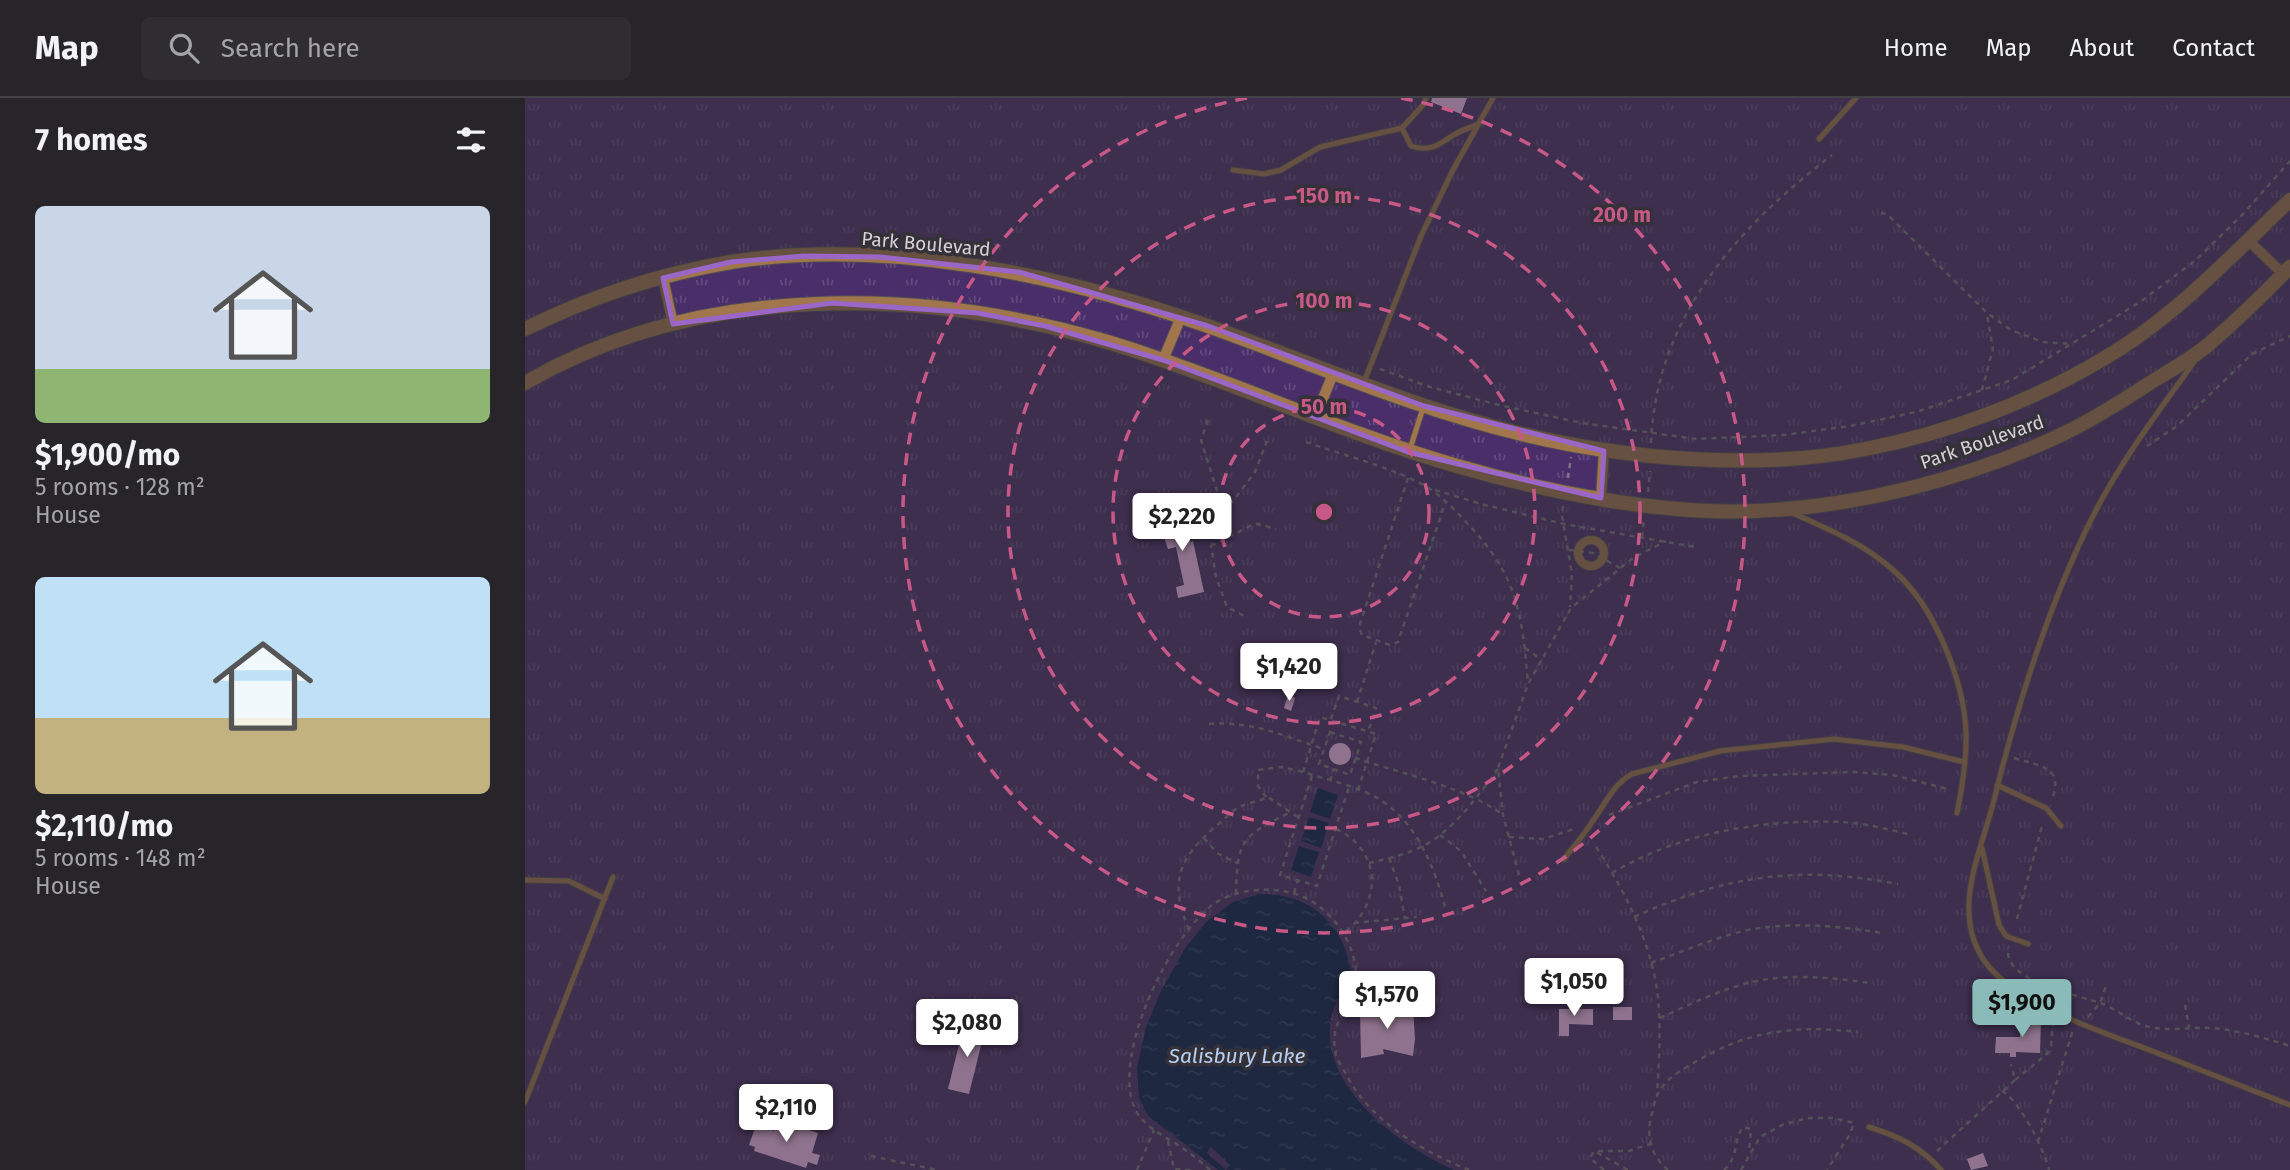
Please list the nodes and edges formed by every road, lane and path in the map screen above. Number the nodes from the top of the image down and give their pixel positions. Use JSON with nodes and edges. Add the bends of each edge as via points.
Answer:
{"nodes":[{"id":1,"x":1426,"y":98,"type":"edge"},
{"id":2,"x":1493,"y":98,"type":"edge"},
{"id":3,"x":1856,"y":98,"type":"edge"},
{"id":4,"x":1479,"y":123,"type":"junction"},
{"id":5,"x":1402,"y":128,"type":"junction"},
{"id":6,"x":1819,"y":139,"type":"dead end"},
{"id":7,"x":1832,"y":155,"type":"dead end"},
{"id":8,"x":2290,"y":161,"type":"edge"},
{"id":9,"x":1233,"y":170,"type":"dead end"},
{"id":10,"x":2290,"y":200,"type":"edge"},
{"id":11,"x":1881,"y":213,"type":"dead end"},
{"id":12,"x":2248,"y":240,"type":"junction"},
{"id":13,"x":2287,"y":271,"type":"edge"},
{"id":14,"x":663,"y":278,"type":"junction"},
{"id":15,"x":1987,"y":313,"type":"junction"},
{"id":16,"x":1181,"y":317,"type":"junction"},
{"id":17,"x":673,"y":324,"type":"junction"},
{"id":18,"x":525,"y":329,"type":"edge"},
{"id":19,"x":2290,"y":336,"type":"edge"},
{"id":20,"x":2073,"y":344,"type":"junction"},
{"id":21,"x":2204,"y":348,"type":"junction"},
{"id":22,"x":1163,"y":360,"type":"junction"},
{"id":23,"x":1370,"y":365,"type":"junction"},
{"id":24,"x":1333,"y":374,"type":"junction"},
{"id":25,"x":525,"y":383,"type":"edge"},
{"id":26,"x":1363,"y":384,"type":"junction"},
{"id":27,"x":1982,"y":390,"type":"junction"},
{"id":28,"x":1424,"y":406,"type":"junction"},
{"id":29,"x":1315,"y":418,"type":"junction"},
{"id":30,"x":1208,"y":420,"type":"dead end"},
{"id":31,"x":1652,"y":433,"type":"junction"},
{"id":32,"x":1267,"y":441,"type":"dead end"},
{"id":33,"x":1307,"y":442,"type":"dead end"},
{"id":34,"x":2145,"y":447,"type":"dead end"},
{"id":35,"x":1604,"y":451,"type":"junction"},
{"id":36,"x":1409,"y":452,"type":"junction"},
{"id":37,"x":1572,"y":453,"type":"dead end"},
{"id":38,"x":1651,"y":456,"type":"junction"},
{"id":39,"x":1408,"y":478,"type":"junction"},
{"id":40,"x":1567,"y":485,"type":"dead end"},
{"id":41,"x":1431,"y":489,"type":"junction"},
{"id":42,"x":1601,"y":498,"type":"junction"},
{"id":43,"x":1446,"y":500,"type":"junction"},
{"id":44,"x":1564,"y":501,"type":"dead end"},
{"id":45,"x":1646,"y":505,"type":"junction"},
{"id":46,"x":1781,"y":509,"type":"junction"},
{"id":47,"x":1224,"y":513,"type":"junction"},
{"id":48,"x":1564,"y":524,"type":"junction"},
{"id":49,"x":1276,"y":529,"type":"dead end"},
{"id":50,"x":1641,"y":537,"type":"junction"},
{"id":51,"x":1666,"y":541,"type":"junction"},
{"id":52,"x":1211,"y":546,"type":"junction"},
{"id":53,"x":1695,"y":547,"type":"dead end"},
{"id":54,"x":1569,"y":550,"type":"junction"},
{"id":55,"x":1579,"y":551,"type":"junction"},
{"id":56,"x":1603,"y":558,"type":"junction"},
{"id":57,"x":1620,"y":568,"type":"junction"},
{"id":58,"x":1570,"y":610,"type":"junction"},
{"id":59,"x":1246,"y":617,"type":"dead end"},
{"id":60,"x":1377,"y":640,"type":"junction"},
{"id":61,"x":1525,"y":648,"type":"junction"},
{"id":62,"x":1542,"y":660,"type":"junction"},
{"id":63,"x":1528,"y":684,"type":"junction"},
{"id":64,"x":1357,"y":702,"type":"junction"},
{"id":65,"x":1331,"y":720,"type":"junction"},
{"id":66,"x":1209,"y":724,"type":"dead end"},
{"id":67,"x":1368,"y":732,"type":"junction"},
{"id":68,"x":1312,"y":744,"type":"junction"},
{"id":69,"x":1325,"y":749,"type":"junction"},
{"id":70,"x":2013,"y":757,"type":"dead end"},
{"id":71,"x":1355,"y":758,"type":"junction"},
{"id":72,"x":1367,"y":762,"type":"junction"},
{"id":73,"x":1965,"y":762,"type":"junction"},
{"id":74,"x":1498,"y":768,"type":"junction"},
{"id":75,"x":1334,"y":769,"type":"junction"},
{"id":76,"x":1303,"y":772,"type":"junction"},
{"id":77,"x":1312,"y":775,"type":"junction"},
{"id":78,"x":1330,"y":781,"type":"junction"},
{"id":79,"x":1997,"y":785,"type":"junction"},
{"id":80,"x":1349,"y":787,"type":"junction"},
{"id":81,"x":1948,"y":789,"type":"dead end"},
{"id":82,"x":1358,"y":790,"type":"junction"},
{"id":83,"x":1267,"y":797,"type":"junction"},
{"id":84,"x":1475,"y":799,"type":"junction"},
{"id":85,"x":2052,"y":800,"type":"dead end"},
{"id":86,"x":1289,"y":813,"type":"junction"},
{"id":87,"x":1957,"y":814,"type":"dead end"},
{"id":88,"x":1503,"y":815,"type":"junction"},
{"id":89,"x":1299,"y":817,"type":"junction"},
{"id":90,"x":1592,"y":823,"type":"junction"},
{"id":91,"x":2042,"y":826,"type":"dead end"},
{"id":92,"x":2061,"y":827,"type":"dead end"},
{"id":93,"x":1335,"y":828,"type":"junction"},
{"id":94,"x":1440,"y":834,"type":"junction"},
{"id":95,"x":1912,"y":835,"type":"dead end"},
{"id":96,"x":1203,"y":837,"type":"junction"},
{"id":97,"x":1509,"y":837,"type":"junction"},
{"id":98,"x":1981,"y":844,"type":"junction"},
{"id":99,"x":1422,"y":846,"type":"junction"},
{"id":100,"x":1596,"y":847,"type":"dead end"},
{"id":101,"x":1389,"y":858,"type":"junction"},
{"id":102,"x":1564,"y":859,"type":"dead end"},
{"id":103,"x":1237,"y":863,"type":"junction"},
{"id":104,"x":1369,"y":863,"type":"junction"},
{"id":105,"x":1612,"y":873,"type":"junction"},
{"id":106,"x":1519,"y":875,"type":"dead end"},
{"id":107,"x":613,"y":877,"type":"dead end"},
{"id":108,"x":525,"y":880,"type":"edge"},
{"id":109,"x":1298,"y":880,"type":"junction"},
{"id":110,"x":1898,"y":884,"type":"dead end"},
{"id":111,"x":1486,"y":891,"type":"dead end"},
{"id":112,"x":1294,"y":893,"type":"junction"},
{"id":113,"x":1236,"y":894,"type":"junction"},
{"id":114,"x":605,"y":899,"type":"junction"},
{"id":115,"x":1445,"y":907,"type":"dead end"},
{"id":116,"x":1417,"y":917,"type":"dead end"},
{"id":117,"x":1634,"y":917,"type":"junction"},
{"id":118,"x":1405,"y":919,"type":"junction"},
{"id":119,"x":2017,"y":919,"type":"dead end"},
{"id":120,"x":1353,"y":923,"type":"junction"},
{"id":121,"x":1189,"y":930,"type":"junction"},
{"id":122,"x":1883,"y":933,"type":"dead end"},
{"id":123,"x":1343,"y":934,"type":"junction"},
{"id":124,"x":2028,"y":944,"type":"dead end"},
{"id":125,"x":2008,"y":953,"type":"dead end"},
{"id":126,"x":1651,"y":963,"type":"junction"},
{"id":127,"x":1870,"y":983,"type":"dead end"},
{"id":128,"x":2106,"y":986,"type":"dead end"},
{"id":129,"x":2100,"y":1003,"type":"junction"},
{"id":130,"x":2185,"y":1006,"type":"dead end"},
{"id":131,"x":2088,"y":1017,"type":"dead end"},
{"id":132,"x":1659,"y":1018,"type":"junction"},
{"id":133,"x":2053,"y":1021,"type":"dead end"},
{"id":134,"x":2189,"y":1027,"type":"junction"},
{"id":135,"x":2073,"y":1030,"type":"dead end"},
{"id":136,"x":1858,"y":1032,"type":"dead end"},
{"id":137,"x":2290,"y":1046,"type":"edge"},
{"id":138,"x":2011,"y":1064,"type":"dead end"},
{"id":139,"x":2015,"y":1080,"type":"junction"},
{"id":140,"x":2002,"y":1091,"type":"junction"},
{"id":141,"x":1657,"y":1096,"type":"junction"},
{"id":142,"x":525,"y":1102,"type":"edge"},
{"id":143,"x":2290,"y":1105,"type":"edge"},
{"id":144,"x":1869,"y":1127,"type":"dead end"},
{"id":145,"x":1154,"y":1130,"type":"junction"},
{"id":146,"x":1168,"y":1138,"type":"junction"},
{"id":147,"x":2038,"y":1142,"type":"junction"},
{"id":148,"x":1650,"y":1144,"type":"junction"},
{"id":149,"x":1594,"y":1151,"type":"junction"},
{"id":150,"x":871,"y":1156,"type":"dead end"},
{"id":151,"x":1930,"y":1158,"type":"junction"},
{"id":152,"x":1747,"y":1159,"type":"junction"},
{"id":153,"x":1174,"y":1169,"type":"edge"},
{"id":154,"x":937,"y":1170,"type":"edge"},
{"id":155,"x":1137,"y":1170,"type":"edge"},
{"id":156,"x":1167,"y":1170,"type":"edge"},
{"id":157,"x":1191,"y":1170,"type":"edge"},
{"id":158,"x":1210,"y":1170,"type":"edge"},
{"id":159,"x":1469,"y":1170,"type":"edge"},
{"id":160,"x":1604,"y":1170,"type":"edge"},
{"id":161,"x":1628,"y":1170,"type":"edge"},
{"id":162,"x":1668,"y":1170,"type":"edge"},
{"id":163,"x":1724,"y":1170,"type":"edge"},
{"id":164,"x":1741,"y":1170,"type":"edge"},
{"id":165,"x":1827,"y":1170,"type":"edge"},
{"id":166,"x":1941,"y":1170,"type":"edge"},
{"id":167,"x":2049,"y":1170,"type":"edge"}],
"edges":[{"from":1,"to":5,"type":"lane"},
{"from":2,"to":4,"type":"lane"},
{"from":3,"to":6,"type":"lane"},
{"from":4,"to":5,"type":"lane","via":[[1431,149],[1411,146]]},
{"from":4,"to":23,"type":"lane","via":[[1420,236]]},
{"from":5,"to":9,"type":"lane","via":[[1320,147],[1281,170],[1264,174]]},
{"from":7,"to":31,"type":"path","via":[[1779,196],[1700,288],[1660,377]]},
{"from":8,"to":20,"type":"path","via":[[2196,260]]},
{"from":10,"to":12,"type":"street","name":"Park Boulevard"},
{"from":11,"to":15,"type":"path"},
{"from":12,"to":13,"type":"street","name":"Park Boulevard"},
{"from":12,"to":38,"type":"street","name":"Park Boulevard","via":[[2190,296],[2104,359],[2040,392],[1946,428],[1864,450],[1772,460]]},
{"from":13,"to":21,"type":"street","name":"Park Boulevard"},
{"from":14,"to":16,"type":"street","name":"Park Boulevard","via":[[731,262],[805,256],[880,257],[1019,272]]},
{"from":14,"to":17,"type":"street"},
{"from":14,"to":18,"type":"street","name":"Park Boulevard","via":[[571,307]]},
{"from":15,"to":20,"type":"path","via":[[2011,330],[2043,342]]},
{"from":15,"to":27,"type":"path","via":[[1993,349]]},
{"from":16,"to":22,"type":"street"},
{"from":16,"to":24,"type":"street","name":"Park Boulevard"},
{"from":17,"to":22,"type":"street","name":"Park Boulevard","via":[[832,303],[907,307],[978,313],[1045,326]]},
{"from":17,"to":25,"type":"street","name":"Park Boulevard","via":[[614,341]]},
{"from":19,"to":34,"type":"path","via":[[2252,354],[2177,426]]},
{"from":20,"to":27,"type":"path","via":[[2012,380]]},
{"from":21,"to":46,"type":"street","name":"Park Boulevard","via":[[2065,433],[1972,470],[1883,494]]},
{"from":21,"to":79,"type":"lane","via":[[2124,460],[2071,562],[2051,610]]},
{"from":22,"to":29,"type":"street","name":"Park Boulevard"},
{"from":23,"to":26,"type":"lane"},
{"from":23,"to":31,"type":"path","via":[[1499,405]]},
{"from":24,"to":26,"type":"street","name":"Park Boulevard"},
{"from":24,"to":29,"type":"street"},
{"from":26,"to":28,"type":"street","name":"Park Boulevard"},
{"from":27,"to":31,"type":"path","via":[[1916,412],[1784,435],[1696,439]]},
{"from":28,"to":35,"type":"street","name":"Park Boulevard"},
{"from":28,"to":36,"type":"lane"},
{"from":29,"to":36,"type":"street","name":"Park Boulevard"},
{"from":30,"to":47,"type":"path","via":[[1201,440]]},
{"from":31,"to":38,"type":"path"},
{"from":32,"to":47,"type":"path","via":[[1255,472]]},
{"from":33,"to":39,"type":"path"},
{"from":35,"to":38,"type":"street","name":"Park Boulevard"},
{"from":35,"to":42,"type":"street"},
{"from":36,"to":42,"type":"street","name":"Park Boulevard","via":[[1551,490]]},
{"from":37,"to":40,"type":"path"},
{"from":38,"to":45,"type":"path"},
{"from":39,"to":41,"type":"path"},
{"from":39,"to":60,"type":"path","via":[[1359,627],[1362,635]]},
{"from":41,"to":43,"type":"path"},
{"from":41,"to":48,"type":"path"},
{"from":42,"to":45,"type":"street","name":"Park Boulevard"},
{"from":43,"to":60,"type":"path","via":[[1398,642],[1390,645]]},
{"from":43,"to":61,"type":"path","via":[[1494,553],[1507,575]]},
{"from":44,"to":48,"type":"path"},
{"from":45,"to":46,"type":"street","name":"Park Boulevard"},
{"from":45,"to":50,"type":"path"},
{"from":46,"to":73,"type":"lane","via":[[1843,535],[1894,570],[1930,614],[1954,665],[1966,732]]},
{"from":47,"to":52,"type":"path"},
{"from":48,"to":50,"type":"path"},
{"from":48,"to":54,"type":"path"},
{"from":49,"to":52,"type":"path","via":[[1250,526]]},
{"from":50,"to":51,"type":"path"},
{"from":51,"to":53,"type":"path"},
{"from":51,"to":57,"type":"path"},
{"from":52,"to":59,"type":"path","via":[[1227,607]]},
{"from":54,"to":55,"type":"path"},
{"from":54,"to":58,"type":"path"},
{"from":55,"to":56,"type":"path"},
{"from":55,"to":56,"type":"street","via":[[1580,560],[1587,565],[1595,566]]},
{"from":55,"to":56,"type":"street","via":[[1585,542],[1594,541],[1603,549]]},
{"from":56,"to":57,"type":"path"},
{"from":57,"to":58,"type":"path"},
{"from":58,"to":62,"type":"path"},
{"from":60,"to":64,"type":"path"},
{"from":61,"to":62,"type":"path"},
{"from":61,"to":63,"type":"path"},
{"from":62,"to":63,"type":"path"},
{"from":63,"to":74,"type":"path"},
{"from":64,"to":65,"type":"path","via":[[1339,696]]},
{"from":64,"to":67,"type":"path","via":[[1376,708]]},
{"from":65,"to":67,"type":"path"},
{"from":65,"to":68,"type":"path","via":[[1320,717]]},
{"from":66,"to":68,"type":"path","via":[[1253,725]]},
{"from":67,"to":72,"type":"path","via":[[1376,734]]},
{"from":68,"to":69,"type":"path"},
{"from":68,"to":76,"type":"path"},
{"from":69,"to":71,"type":"path","via":[[1330,732],[1361,742]]},
{"from":69,"to":75,"type":"path","via":[[1319,764]]},
{"from":70,"to":85,"type":"path","via":[[2052,772],[2057,787]]},
{"from":71,"to":72,"type":"path"},
{"from":71,"to":75,"type":"path","via":[[1350,775]]},
{"from":72,"to":82,"type":"path"},
{"from":72,"to":84,"type":"path"},
{"from":73,"to":87,"type":"lane"},
{"from":73,"to":90,"type":"lane","via":[[1903,747],[1834,739],[1720,751],[1623,779]]},
{"from":74,"to":84,"type":"path"},
{"from":74,"to":88,"type":"path"},
{"from":75,"to":78,"type":"path"},
{"from":76,"to":77,"type":"path"},
{"from":76,"to":83,"type":"path","via":[[1282,767],[1258,770],[1258,786]]},
{"from":77,"to":78,"type":"path"},
{"from":77,"to":89,"type":"path"},
{"from":78,"to":80,"type":"path"},
{"from":79,"to":92,"type":"lane","via":[[2046,808]]},
{"from":79,"to":98,"type":"lane"},
{"from":80,"to":82,"type":"path"},
{"from":80,"to":93,"type":"path"},
{"from":81,"to":90,"type":"path","via":[[1893,775],[1854,772],[1739,776],[1697,782]]},
{"from":82,"to":99,"type":"path","via":[[1401,816]]},
{"from":83,"to":86,"type":"path"},
{"from":83,"to":96,"type":"path","via":[[1240,806]]},
{"from":84,"to":88,"type":"path"},
{"from":84,"to":94,"type":"path"},
{"from":86,"to":89,"type":"path"},
{"from":86,"to":103,"type":"path","via":[[1246,838]]},
{"from":88,"to":97,"type":"path"},
{"from":89,"to":109,"type":"path","via":[[1280,875]]},
{"from":90,"to":97,"type":"path","via":[[1543,839]]},
{"from":90,"to":102,"type":"lane"},
{"from":91,"to":119,"type":"path"},
{"from":93,"to":104,"type":"path","via":[[1350,834]]},
{"from":93,"to":109,"type":"path","via":[[1317,886]]},
{"from":94,"to":99,"type":"path"},
{"from":94,"to":111,"type":"path","via":[[1461,851]]},
{"from":95,"to":105,"type":"path","via":[[1845,822],[1752,826],[1669,846]]},
{"from":96,"to":103,"type":"path","via":[[1217,853]]},
{"from":96,"to":121,"type":"path","via":[[1184,862],[1178,883],[1179,907]]},
{"from":97,"to":106,"type":"path"},
{"from":98,"to":124,"type":"lane","via":[[1999,925],[2006,936]]},
{"from":98,"to":143,"type":"lane","via":[[1969,901],[1970,922],[1976,949],[1990,969],[2020,992],[2072,1020]]},
{"from":99,"to":101,"type":"path"},
{"from":99,"to":115,"type":"path","via":[[1436,872]]},
{"from":100,"to":105,"type":"path"},
{"from":101,"to":104,"type":"path"},
{"from":101,"to":118,"type":"path"},
{"from":103,"to":113,"type":"path"},
{"from":104,"to":120,"type":"path","via":[[1369,897]]},
{"from":105,"to":117,"type":"path"},
{"from":107,"to":114,"type":"lane"},
{"from":108,"to":114,"type":"lane","via":[[569,881]]},
{"from":109,"to":112,"type":"path"},
{"from":110,"to":117,"type":"path","via":[[1810,873],[1763,877],[1710,887]]},
{"from":112,"to":113,"type":"path"},
{"from":112,"to":123,"type":"path","via":[[1319,905]]},
{"from":113,"to":121,"type":"path","via":[[1215,904]]},
{"from":114,"to":142,"type":"lane"},
{"from":116,"to":118,"type":"path"},
{"from":117,"to":126,"type":"path"},
{"from":118,"to":120,"type":"path"},
{"from":120,"to":123,"type":"path"},
{"from":121,"to":145,"type":"path","via":[[1148,999],[1133,1046],[1130,1088],[1136,1111]]},
{"from":122,"to":126,"type":"path","via":[[1840,926],[1744,931]]},
{"from":123,"to":159,"type":"path","via":[[1353,951],[1355,987],[1335,1028],[1336,1056],[1370,1107],[1403,1136]]},
{"from":125,"to":129,"type":"path","via":[[2017,970],[2030,979]]},
{"from":126,"to":132,"type":"path"},
{"from":127,"to":132,"type":"path","via":[[1831,977],[1761,980]]},
{"from":128,"to":129,"type":"path"},
{"from":129,"to":131,"type":"path"},
{"from":129,"to":134,"type":"path","via":[[2147,1026]]},
{"from":130,"to":134,"type":"path"},
{"from":132,"to":141,"type":"path"},
{"from":133,"to":139,"type":"path","via":[[2046,1054]]},
{"from":134,"to":137,"type":"path","via":[[2246,1034]]},
{"from":135,"to":147,"type":"path"},
{"from":136,"to":141,"type":"path","via":[[1825,1028],[1757,1034],[1674,1074]]},
{"from":138,"to":139,"type":"path"},
{"from":139,"to":140,"type":"path"},
{"from":140,"to":147,"type":"path"},
{"from":140,"to":151,"type":"path"},
{"from":141,"to":148,"type":"path"},
{"from":144,"to":151,"type":"lane","via":[[1907,1141]]},
{"from":145,"to":146,"type":"path"},
{"from":145,"to":155,"type":"path"},
{"from":146,"to":153,"type":"path"},
{"from":146,"to":158,"type":"path"},
{"from":147,"to":167,"type":"path"},
{"from":148,"to":149,"type":"path","via":[[1629,1151]]},
{"from":148,"to":162,"type":"path","via":[[1657,1162]]},
{"from":149,"to":160,"type":"path","via":[[1590,1158]]},
{"from":149,"to":161,"type":"path"},
{"from":150,"to":154,"type":"path"},
{"from":151,"to":166,"type":"lane"},
{"from":152,"to":163,"type":"path","via":[[1751,1146],[1748,1126],[1739,1132],[1736,1151]]},
{"from":152,"to":164,"type":"path"},
{"from":152,"to":165,"type":"path","via":[[1760,1137],[1782,1125],[1807,1118],[1854,1123]]},
{"from":153,"to":156,"type":"path"},
{"from":153,"to":157,"type":"path"}]}
